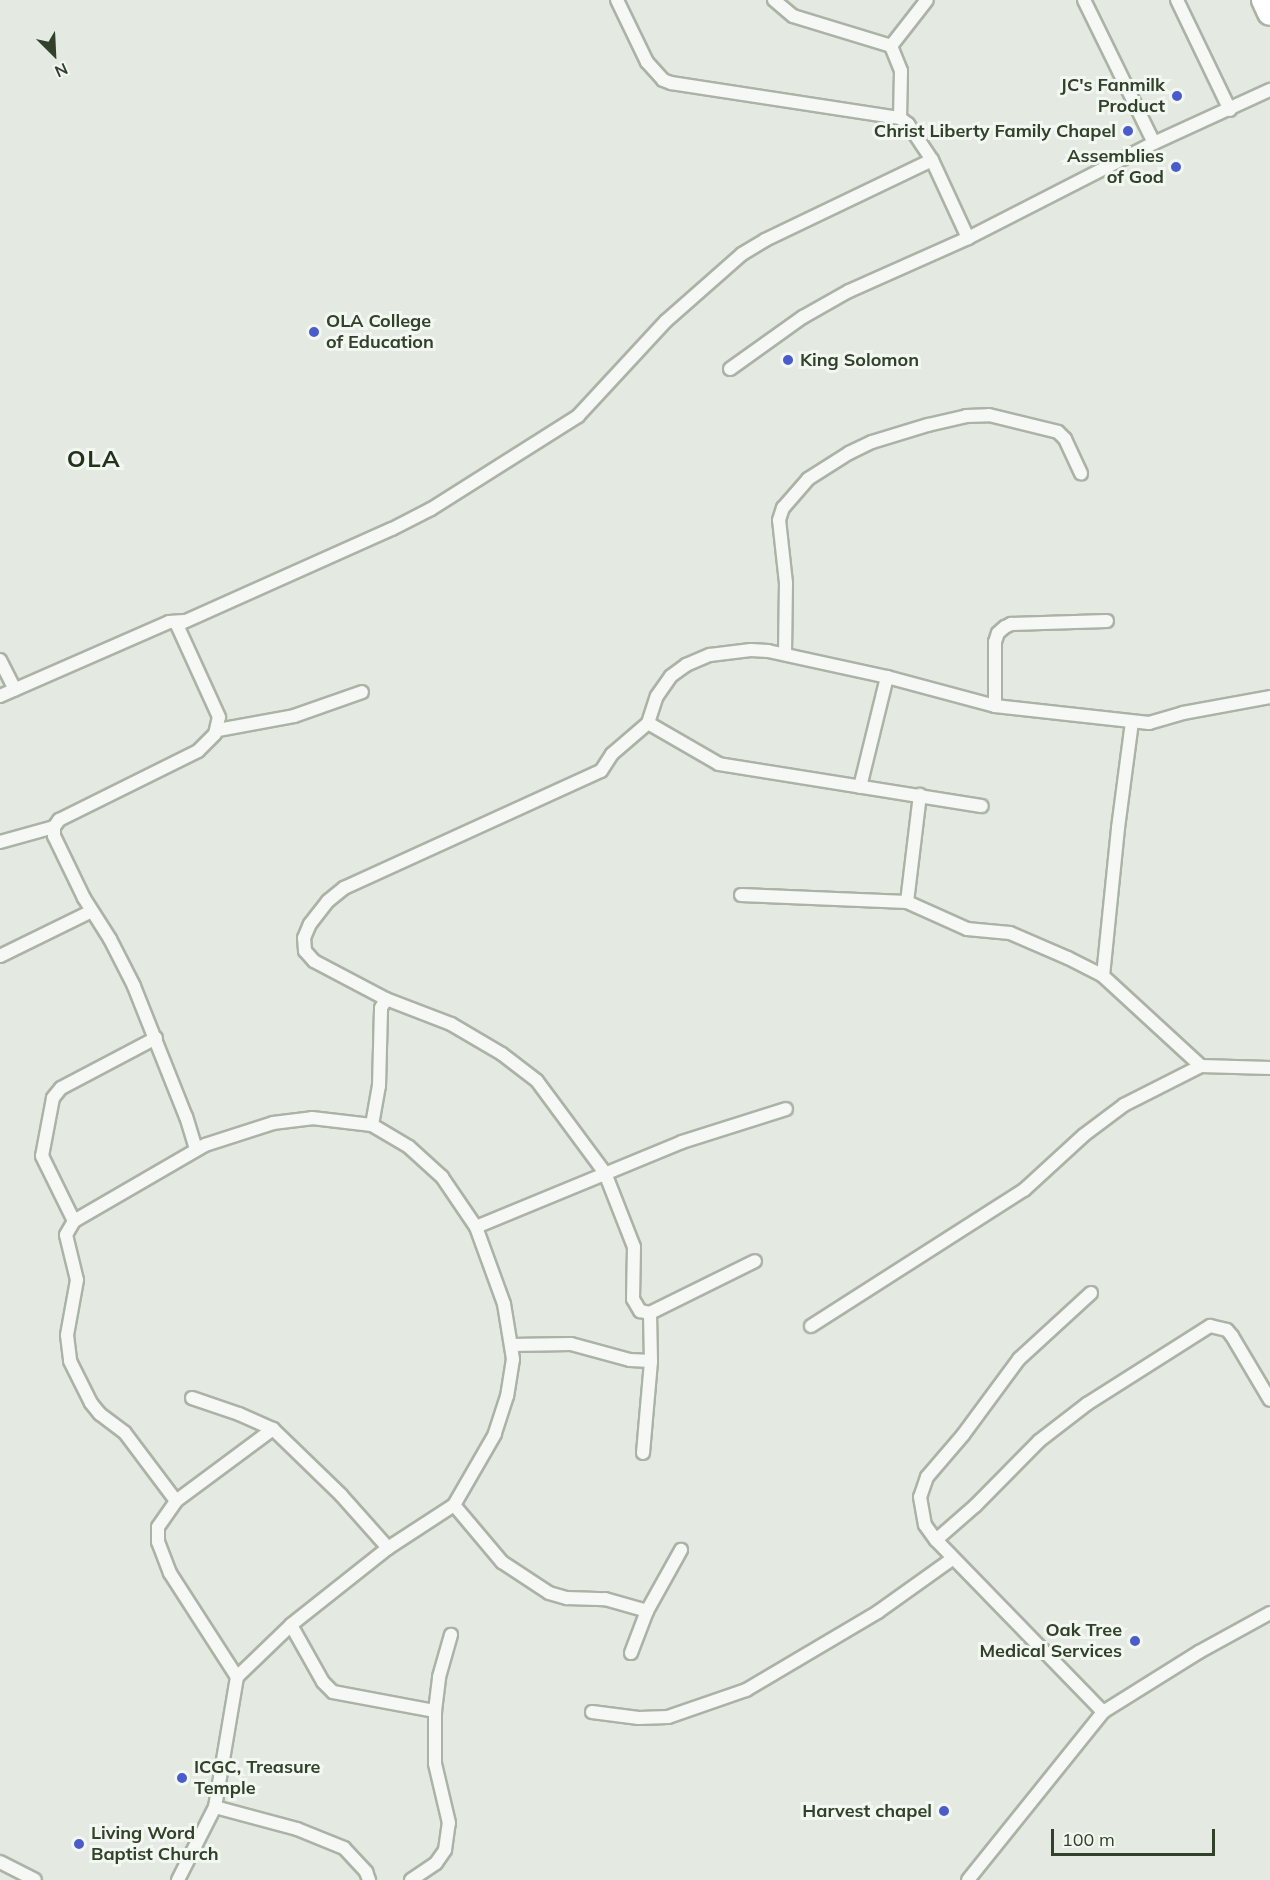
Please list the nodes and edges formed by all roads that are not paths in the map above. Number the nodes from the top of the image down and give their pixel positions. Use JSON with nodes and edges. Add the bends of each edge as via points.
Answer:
{"nodes":[{"id":1,"x":617,"y":0,"type":"edge"},
{"id":2,"x":1084,"y":0,"type":"edge"},
{"id":3,"x":1177,"y":0,"type":"edge"},
{"id":4,"x":1264,"y":0,"type":"edge"},
{"id":5,"x":779,"y":1,"type":"edge"},
{"id":6,"x":923,"y":2,"type":"edge"},
{"id":7,"x":1270,"y":14,"type":"edge"},
{"id":8,"x":891,"y":46,"type":"junction"},
{"id":9,"x":1270,"y":90,"type":"edge"},
{"id":10,"x":1230,"y":110,"type":"junction"},
{"id":11,"x":900,"y":118,"type":"junction"},
{"id":12,"x":1154,"y":143,"type":"junction"},
{"id":13,"x":932,"y":160,"type":"junction"},
{"id":14,"x":968,"y":238,"type":"junction"},
{"id":15,"x":730,"y":369,"type":"dead end"},
{"id":16,"x":1081,"y":474,"type":"dead end"},
{"id":17,"x":185,"y":620,"type":"junction"},
{"id":18,"x":1107,"y":621,"type":"dead end"},
{"id":19,"x":785,"y":654,"type":"junction"},
{"id":20,"x":0,"y":660,"type":"edge"},
{"id":21,"x":887,"y":677,"type":"junction"},
{"id":22,"x":15,"y":689,"type":"junction"},
{"id":23,"x":362,"y":692,"type":"dead end"},
{"id":24,"x":0,"y":696,"type":"edge"},
{"id":25,"x":1270,"y":697,"type":"edge"},
{"id":26,"x":995,"y":706,"type":"junction"},
{"id":27,"x":1132,"y":722,"type":"junction"},
{"id":28,"x":648,"y":723,"type":"junction"},
{"id":29,"x":218,"y":730,"type":"junction"},
{"id":30,"x":860,"y":787,"type":"junction"},
{"id":31,"x":920,"y":795,"type":"junction"},
{"id":32,"x":982,"y":806,"type":"dead end"},
{"id":33,"x":54,"y":827,"type":"junction"},
{"id":34,"x":0,"y":842,"type":"edge"},
{"id":35,"x":741,"y":895,"type":"dead end"},
{"id":36,"x":907,"y":902,"type":"junction"},
{"id":37,"x":92,"y":911,"type":"junction"},
{"id":38,"x":0,"y":956,"type":"edge"},
{"id":39,"x":1103,"y":976,"type":"junction"},
{"id":40,"x":386,"y":999,"type":"junction"},
{"id":41,"x":156,"y":1038,"type":"junction"},
{"id":42,"x":1201,"y":1066,"type":"junction"},
{"id":43,"x":1270,"y":1068,"type":"edge"},
{"id":44,"x":786,"y":1109,"type":"dead end"},
{"id":45,"x":372,"y":1125,"type":"junction"},
{"id":46,"x":196,"y":1149,"type":"junction"},
{"id":47,"x":605,"y":1173,"type":"junction"},
{"id":48,"x":74,"y":1221,"type":"junction"},
{"id":49,"x":477,"y":1227,"type":"junction"},
{"id":50,"x":755,"y":1261,"type":"dead end"},
{"id":51,"x":1091,"y":1293,"type":"dead end"},
{"id":52,"x":650,"y":1313,"type":"junction"},
{"id":53,"x":811,"y":1326,"type":"dead end"},
{"id":54,"x":511,"y":1345,"type":"junction"},
{"id":55,"x":651,"y":1361,"type":"junction"},
{"id":56,"x":192,"y":1398,"type":"dead end"},
{"id":57,"x":1270,"y":1400,"type":"edge"},
{"id":58,"x":273,"y":1430,"type":"junction"},
{"id":59,"x":644,"y":1453,"type":"dead end"},
{"id":60,"x":176,"y":1502,"type":"junction"},
{"id":61,"x":454,"y":1505,"type":"junction"},
{"id":62,"x":936,"y":1540,"type":"junction"},
{"id":63,"x":388,"y":1548,"type":"junction"},
{"id":64,"x":681,"y":1550,"type":"dead end"},
{"id":65,"x":952,"y":1559,"type":"junction"},
{"id":66,"x":647,"y":1611,"type":"junction"},
{"id":67,"x":1270,"y":1613,"type":"edge"},
{"id":68,"x":291,"y":1625,"type":"junction"},
{"id":69,"x":451,"y":1635,"type":"dead end"},
{"id":70,"x":631,"y":1653,"type":"dead end"},
{"id":71,"x":237,"y":1677,"type":"junction"},
{"id":72,"x":435,"y":1711,"type":"junction"},
{"id":73,"x":592,"y":1712,"type":"dead end"},
{"id":74,"x":1103,"y":1712,"type":"junction"},
{"id":75,"x":215,"y":1807,"type":"junction"},
{"id":76,"x":0,"y":1862,"type":"edge"},
{"id":77,"x":35,"y":1880,"type":"edge"},
{"id":78,"x":178,"y":1880,"type":"edge"},
{"id":79,"x":369,"y":1880,"type":"edge"},
{"id":80,"x":411,"y":1880,"type":"edge"},
{"id":81,"x":968,"y":1880,"type":"edge"}],
"edges":[{"from":1,"to":11,"type":"street","via":[[648,62],[663,80]]},
{"from":2,"to":12,"type":"street"},
{"from":3,"to":10,"type":"street"},
{"from":4,"to":7,"type":"highway"},
{"from":5,"to":8,"type":"street","via":[[793,16]]},
{"from":6,"to":8,"type":"street"},
{"from":8,"to":11,"type":"street","via":[[901,71]]},
{"from":9,"to":10,"type":"street"},
{"from":10,"to":12,"type":"street"},
{"from":11,"to":13,"type":"street"},
{"from":12,"to":14,"type":"street"},
{"from":13,"to":14,"type":"street"},
{"from":13,"to":17,"type":"street","via":[[765,240],[742,255],[666,321],[578,416],[430,509]]},
{"from":14,"to":15,"type":"street","via":[[803,316]]},
{"from":16,"to":19,"type":"street","via":[[1058,432],[989,415],[928,425],[872,442],[840,458],[808,479],[783,508],[779,520],[786,583]]},
{"from":17,"to":22,"type":"street","via":[[169,622]]},
{"from":17,"to":29,"type":"street","via":[[177,625],[219,717]]},
{"from":18,"to":26,"type":"street","via":[[1005,627],[995,642]]},
{"from":19,"to":21,"type":"street"},
{"from":19,"to":28,"type":"street","via":[[751,650],[710,656],[686,665],[671,676],[657,696]]},
{"from":20,"to":22,"type":"street"},
{"from":21,"to":26,"type":"street"},
{"from":21,"to":30,"type":"street"},
{"from":22,"to":24,"type":"street"},
{"from":23,"to":29,"type":"street","via":[[294,716]]},
{"from":25,"to":27,"type":"street","via":[[1149,723]]},
{"from":26,"to":27,"type":"street"},
{"from":27,"to":39,"type":"street"},
{"from":28,"to":30,"type":"street","via":[[719,764]]},
{"from":28,"to":40,"type":"street","via":[[612,754],[602,771],[344,888],[328,901],[310,924],[304,938],[305,951],[314,961]]},
{"from":29,"to":33,"type":"street","via":[[198,751],[59,820]]},
{"from":30,"to":31,"type":"street"},
{"from":31,"to":32,"type":"street"},
{"from":31,"to":36,"type":"street"},
{"from":33,"to":34,"type":"street"},
{"from":33,"to":37,"type":"street","via":[[54,837]]},
{"from":35,"to":36,"type":"street"},
{"from":36,"to":39,"type":"street","via":[[967,929],[1010,933]]},
{"from":37,"to":38,"type":"street"},
{"from":37,"to":41,"type":"street","via":[[129,977]]},
{"from":39,"to":42,"type":"street"},
{"from":40,"to":45,"type":"street","via":[[381,1008],[379,1086]]},
{"from":40,"to":47,"type":"street","via":[[451,1024],[502,1054],[537,1082]]},
{"from":41,"to":46,"type":"street"},
{"from":41,"to":48,"type":"street","via":[[61,1088],[53,1098],[42,1156]]},
{"from":42,"to":43,"type":"street"},
{"from":42,"to":53,"type":"street","via":[[1124,1105],[1084,1135],[1024,1190]]},
{"from":44,"to":47,"type":"street","via":[[682,1142]]},
{"from":45,"to":46,"type":"street","via":[[312,1118],[273,1123]]},
{"from":45,"to":49,"type":"street","via":[[409,1147],[442,1176]]},
{"from":46,"to":48,"type":"street"},
{"from":47,"to":49,"type":"street"},
{"from":47,"to":52,"type":"street","via":[[634,1247],[633,1299],[640,1311]]},
{"from":48,"to":60,"type":"street","via":[[66,1235],[77,1280],[67,1335],[70,1361],[91,1403],[125,1432]]},
{"from":49,"to":54,"type":"street","via":[[504,1304]]},
{"from":50,"to":52,"type":"street"},
{"from":51,"to":62,"type":"street","via":[[1019,1359],[927,1477],[920,1497],[925,1525]]},
{"from":52,"to":55,"type":"street"},
{"from":54,"to":55,"type":"street","via":[[571,1344],[630,1360]]},
{"from":54,"to":61,"type":"street","via":[[513,1359],[507,1396],[495,1434]]},
{"from":55,"to":59,"type":"street"},
{"from":56,"to":58,"type":"street"},
{"from":57,"to":62,"type":"street","via":[[1232,1336],[1227,1330],[1210,1326],[1087,1404],[1040,1441]]},
{"from":58,"to":60,"type":"street"},
{"from":58,"to":63,"type":"street","via":[[341,1495]]},
{"from":60,"to":71,"type":"street","via":[[158,1527],[158,1542],[170,1574]]},
{"from":61,"to":63,"type":"street"},
{"from":61,"to":66,"type":"street","via":[[502,1562],[549,1593],[567,1598],[605,1599]]},
{"from":62,"to":65,"type":"street"},
{"from":63,"to":68,"type":"street"},
{"from":64,"to":66,"type":"street"},
{"from":65,"to":73,"type":"street","via":[[878,1612],[746,1690],[668,1717],[639,1719]]},
{"from":65,"to":74,"type":"street"},
{"from":66,"to":70,"type":"street"},
{"from":67,"to":74,"type":"street"},
{"from":68,"to":71,"type":"street"},
{"from":68,"to":72,"type":"street","via":[[323,1682],[333,1692]]},
{"from":69,"to":72,"type":"street","via":[[439,1677]]},
{"from":71,"to":75,"type":"street"},
{"from":72,"to":80,"type":"street","via":[[435,1764],[448,1823],[445,1850],[436,1863]]},
{"from":74,"to":81,"type":"street"},
{"from":75,"to":78,"type":"street"},
{"from":75,"to":79,"type":"street","via":[[297,1829],[344,1848]]},
{"from":76,"to":77,"type":"street"}]}
